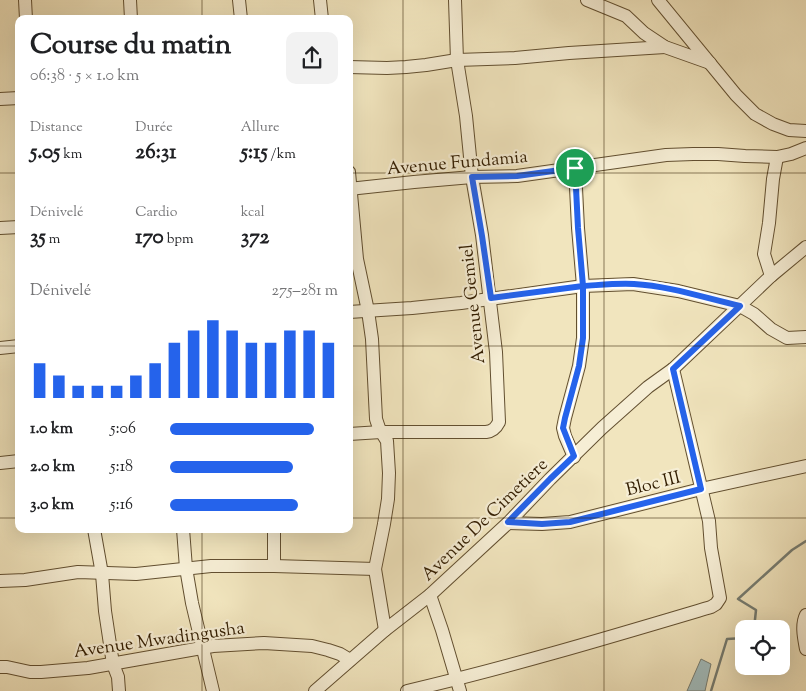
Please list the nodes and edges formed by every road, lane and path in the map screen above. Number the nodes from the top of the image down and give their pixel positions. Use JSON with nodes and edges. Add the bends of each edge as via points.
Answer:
{"nodes":[{"id":1,"x":25,"y":0,"type":"edge"},
{"id":2,"x":130,"y":0,"type":"edge"},
{"id":3,"x":239,"y":0,"type":"edge"},
{"id":4,"x":320,"y":0,"type":"edge"},
{"id":5,"x":455,"y":0,"type":"edge"},
{"id":6,"x":588,"y":0,"type":"edge"},
{"id":7,"x":658,"y":0,"type":"edge"},
{"id":8,"x":26,"y":15,"type":"edge"},
{"id":9,"x":131,"y":15,"type":"edge"},
{"id":10,"x":240,"y":15,"type":"edge"},
{"id":11,"x":322,"y":15,"type":"edge"},
{"id":12,"x":665,"y":47,"type":"junction"},
{"id":13,"x":457,"y":60,"type":"junction"},
{"id":14,"x":710,"y":62,"type":"junction"},
{"id":15,"x":353,"y":67,"type":"edge"},
{"id":16,"x":15,"y":98,"type":"edge"},
{"id":17,"x":0,"y":99,"type":"edge"},
{"id":18,"x":806,"y":131,"type":"edge"},
{"id":19,"x":806,"y":148,"type":"edge"},
{"id":20,"x":777,"y":157,"type":"junction"},
{"id":21,"x":575,"y":168,"type":"junction"},
{"id":22,"x":472,"y":177,"type":"junction"},
{"id":23,"x":353,"y":189,"type":"edge"},
{"id":24,"x":353,"y":224,"type":"edge"},
{"id":25,"x":15,"y":227,"type":"edge"},
{"id":26,"x":0,"y":228,"type":"edge"},
{"id":27,"x":806,"y":247,"type":"edge"},
{"id":28,"x":771,"y":276,"type":"junction"},
{"id":29,"x":583,"y":286,"type":"junction"},
{"id":30,"x":491,"y":298,"type":"junction"},
{"id":31,"x":740,"y":306,"type":"junction"},
{"id":32,"x":368,"y":311,"type":"junction"},
{"id":33,"x":353,"y":312,"type":"edge"},
{"id":34,"x":806,"y":337,"type":"edge"},
{"id":35,"x":15,"y":346,"type":"edge"},
{"id":36,"x":0,"y":348,"type":"edge"},
{"id":37,"x":673,"y":369,"type":"junction"},
{"id":38,"x":381,"y":432,"type":"junction"},
{"id":39,"x":353,"y":434,"type":"edge"},
{"id":40,"x":574,"y":456,"type":"junction"},
{"id":41,"x":15,"y":461,"type":"edge"},
{"id":42,"x":0,"y":463,"type":"edge"},
{"id":43,"x":806,"y":466,"type":"edge"},
{"id":44,"x":701,"y":489,"type":"junction"},
{"id":45,"x":508,"y":522,"type":"junction"},
{"id":46,"x":95,"y":533,"type":"edge"},
{"id":47,"x":183,"y":533,"type":"edge"},
{"id":48,"x":274,"y":533,"type":"edge"},
{"id":49,"x":274,"y":566,"type":"junction"},
{"id":50,"x":186,"y":568,"type":"junction"},
{"id":51,"x":375,"y":569,"type":"junction"},
{"id":52,"x":102,"y":574,"type":"junction"},
{"id":53,"x":0,"y":581,"type":"edge"},
{"id":54,"x":430,"y":595,"type":"junction"},
{"id":55,"x":806,"y":616,"type":"edge"},
{"id":56,"x":385,"y":630,"type":"junction"},
{"id":57,"x":202,"y":648,"type":"junction"},
{"id":58,"x":806,"y":649,"type":"edge"},
{"id":59,"x":350,"y":660,"type":"junction"},
{"id":60,"x":113,"y":664,"type":"junction"},
{"id":61,"x":0,"y":667,"type":"edge"},
{"id":62,"x":459,"y":685,"type":"edge"},
{"id":63,"x":119,"y":691,"type":"edge"},
{"id":64,"x":213,"y":691,"type":"edge"},
{"id":65,"x":315,"y":691,"type":"edge"},
{"id":66,"x":407,"y":691,"type":"edge"}],
"edges":[{"from":1,"to":8,"type":"street"},
{"from":2,"to":9,"type":"street"},
{"from":3,"to":10,"type":"street"},
{"from":4,"to":11,"type":"street"},
{"from":5,"to":13,"type":"street","name":"Avenue Gemiel"},
{"from":6,"to":12,"type":"street","via":[[626,16]]},
{"from":7,"to":14,"type":"street"},
{"from":12,"to":13,"type":"street"},
{"from":12,"to":14,"type":"street"},
{"from":13,"to":15,"type":"street","via":[[396,68]]},
{"from":13,"to":22,"type":"street","name":"Avenue Gemiel"},
{"from":14,"to":18,"type":"street","via":[[755,114],[789,130]]},
{"from":16,"to":17,"type":"street"},
{"from":19,"to":20,"type":"street","name":"Avenue Fundamia"},
{"from":20,"to":21,"type":"street","name":"Avenue Fundamia","via":[[693,154]]},
{"from":20,"to":28,"type":"street","via":[[764,254]]},
{"from":21,"to":22,"type":"street","name":"Avenue Fundamia","via":[[517,176]]},
{"from":21,"to":29,"type":"street"},
{"from":22,"to":23,"type":"street","name":"Avenue Fundamia"},
{"from":22,"to":30,"type":"street","name":"Avenue Gemiel"},
{"from":24,"to":32,"type":"street"},
{"from":25,"to":26,"type":"street"},
{"from":27,"to":28,"type":"street","name":"Avenue De Cimetiere"},
{"from":28,"to":31,"type":"street","name":"Avenue De Cimetiere"},
{"from":29,"to":30,"type":"street"},
{"from":29,"to":31,"type":"street","via":[[649,286]]},
{"from":29,"to":40,"type":"street","via":[[583,338],[563,428]]},
{"from":30,"to":32,"type":"street"},
{"from":30,"to":38,"type":"street","name":"Avenue Gemiel","via":[[499,422],[496,428],[480,432]]},
{"from":31,"to":34,"type":"street","via":[[787,338]]},
{"from":31,"to":37,"type":"street","name":"Avenue De Cimetiere"},
{"from":32,"to":33,"type":"street"},
{"from":32,"to":38,"type":"street","via":[[376,419]]},
{"from":35,"to":36,"type":"street"},
{"from":37,"to":40,"type":"street","name":"Avenue De Cimetiere","via":[[643,392]]},
{"from":37,"to":44,"type":"street"},
{"from":38,"to":39,"type":"street","name":"Avenue Gemiel"},
{"from":38,"to":51,"type":"street","via":[[387,441],[388,500]]},
{"from":40,"to":45,"type":"street","name":"Avenue De Cimetiere"},
{"from":41,"to":42,"type":"street"},
{"from":43,"to":44,"type":"street","name":"Bloc III"},
{"from":44,"to":45,"type":"street","name":"Bloc III","via":[[570,522]]},
{"from":44,"to":62,"type":"street","via":[[720,598],[716,604],[520,663]]},
{"from":45,"to":54,"type":"street","name":"Avenue De Cimetiere"},
{"from":46,"to":52,"type":"street"},
{"from":47,"to":50,"type":"street"},
{"from":48,"to":49,"type":"street"},
{"from":49,"to":50,"type":"street"},
{"from":49,"to":51,"type":"street"},
{"from":50,"to":52,"type":"street"},
{"from":50,"to":57,"type":"street"},
{"from":51,"to":56,"type":"street"},
{"from":52,"to":53,"type":"street","via":[[78,572]]},
{"from":52,"to":60,"type":"street"},
{"from":54,"to":56,"type":"street","name":"Avenue De Cimetiere"},
{"from":54,"to":62,"type":"street"},
{"from":55,"to":58,"type":"street","via":[[803,633]]},
{"from":56,"to":59,"type":"street","name":"Avenue De Cimetiere"},
{"from":57,"to":59,"type":"street","name":"Avenue Mwadingusha","via":[[264,643],[312,646]]},
{"from":57,"to":60,"type":"street","name":"Avenue Mwadingusha"},
{"from":57,"to":64,"type":"street"},
{"from":59,"to":65,"type":"street","name":"Avenue De Cimetiere"},
{"from":60,"to":61,"type":"street","name":"Avenue Mwadingusha","via":[[41,672]]},
{"from":60,"to":63,"type":"street"},
{"from":62,"to":66,"type":"street"}]}
